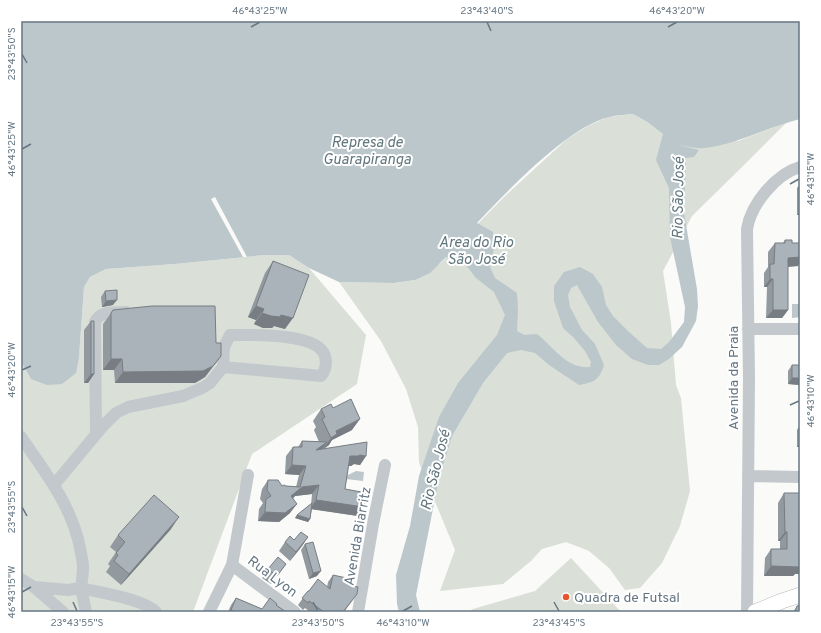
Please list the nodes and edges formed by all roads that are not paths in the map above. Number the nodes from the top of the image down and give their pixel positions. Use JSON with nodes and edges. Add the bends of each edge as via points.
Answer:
{"nodes":[{"id":1,"x":800,"y":167,"type":"edge"},
{"id":2,"x":138,"y":311,"type":"edge"},
{"id":3,"x":748,"y":329,"type":"junction"},
{"id":4,"x":800,"y":330,"type":"edge"},
{"id":5,"x":223,"y":366,"type":"junction"},
{"id":6,"x":96,"y":434,"type":"junction"},
{"id":7,"x":21,"y":437,"type":"edge"},
{"id":8,"x":385,"y":465,"type":"dead end"},
{"id":9,"x":248,"y":475,"type":"dead end"},
{"id":10,"x":748,"y":476,"type":"junction"},
{"id":11,"x":800,"y":477,"type":"edge"},
{"id":12,"x":54,"y":485,"type":"junction"},
{"id":13,"x":232,"y":565,"type":"junction"},
{"id":14,"x":21,"y":579,"type":"edge"},
{"id":15,"x":34,"y":588,"type":"junction"},
{"id":16,"x":81,"y":588,"type":"junction"},
{"id":17,"x":800,"y":595,"type":"edge"},
{"id":18,"x":63,"y":612,"type":"edge"},
{"id":19,"x":86,"y":612,"type":"edge"},
{"id":20,"x":156,"y":612,"type":"edge"},
{"id":21,"x":209,"y":612,"type":"edge"},
{"id":22,"x":295,"y":612,"type":"edge"},
{"id":23,"x":358,"y":612,"type":"edge"},
{"id":24,"x":747,"y":612,"type":"edge"},
{"id":25,"x":755,"y":612,"type":"edge"}],
"edges":[{"from":1,"to":3,"type":"street","name":"Avenida da Praia","via":[[774,182],[753,211],[748,223]]},
{"from":2,"to":6,"type":"street","via":[[102,314],[96,322]]},
{"from":3,"to":4,"type":"street"},
{"from":3,"to":10,"type":"street","name":"Avenida da Praia"},
{"from":5,"to":5,"type":"street","via":[[224,347],[230,334],[275,335],[307,341],[315,344],[324,353],[326,361],[326,370],[321,376]]},
{"from":5,"to":6,"type":"street","via":[[210,383],[194,392],[128,407],[116,413]]},
{"from":6,"to":12,"type":"street"},
{"from":7,"to":12,"type":"street"},
{"from":8,"to":23,"type":"street","name":"Avenida Biarritz"},
{"from":9,"to":13,"type":"street"},
{"from":10,"to":11,"type":"street"},
{"from":10,"to":24,"type":"street","name":"Avenida da Praia"},
{"from":12,"to":16,"type":"street","via":[[71,517],[79,543],[83,565]]},
{"from":13,"to":21,"type":"street"},
{"from":13,"to":22,"type":"street","name":"Rua Lyon"},
{"from":14,"to":15,"type":"street"},
{"from":15,"to":16,"type":"street"},
{"from":15,"to":18,"type":"street"},
{"from":16,"to":19,"type":"street"},
{"from":16,"to":20,"type":"street","via":[[127,599],[152,608]]},
{"from":17,"to":25,"type":"main road"}]}
